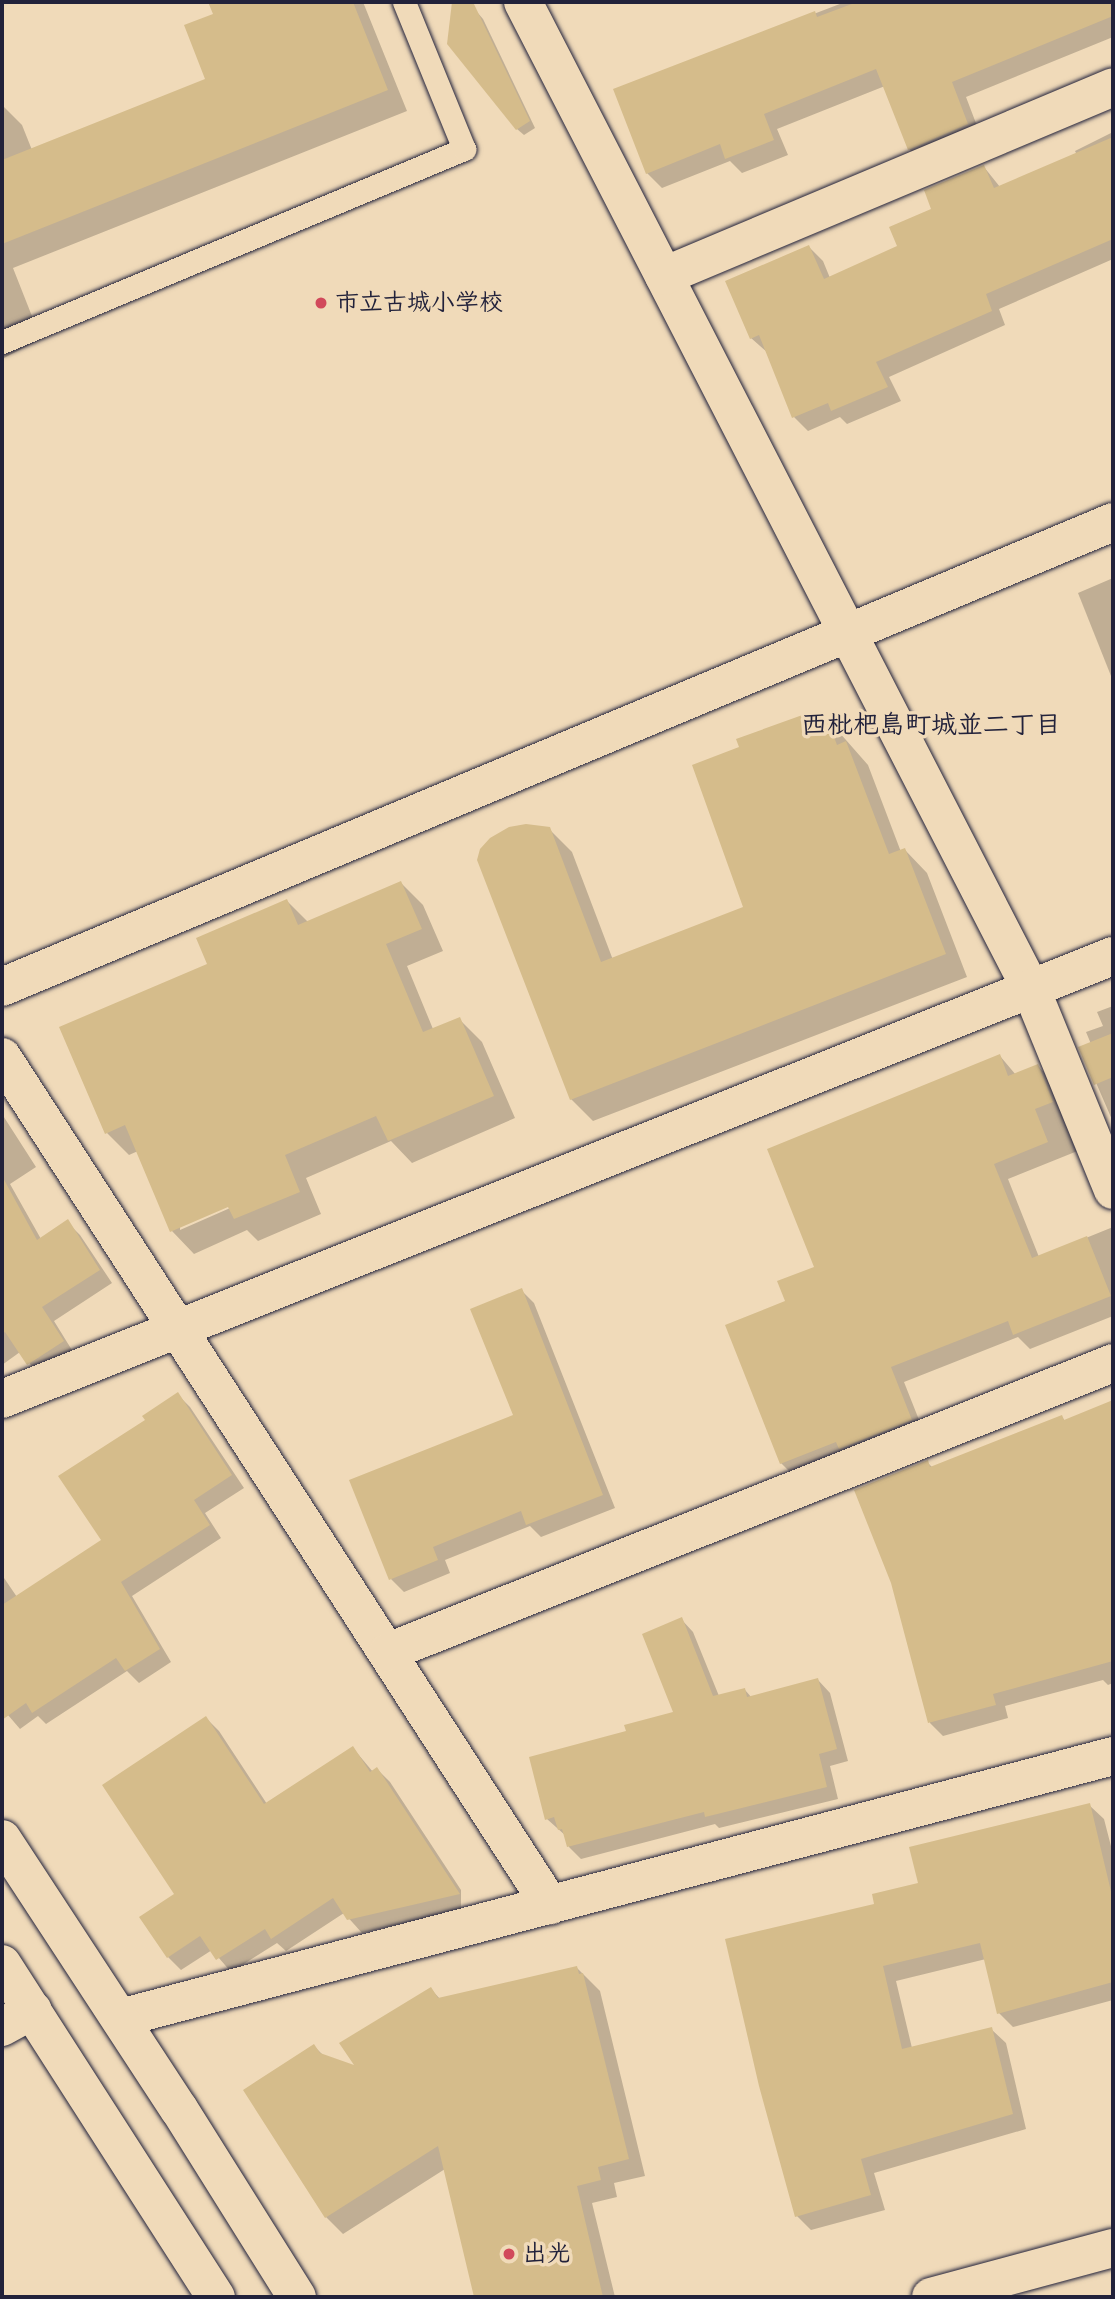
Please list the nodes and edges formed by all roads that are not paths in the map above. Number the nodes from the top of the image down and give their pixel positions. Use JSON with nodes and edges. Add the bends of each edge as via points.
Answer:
{"nodes":[{"id":1,"x":404,"y":2,"type":"edge"},
{"id":2,"x":523,"y":2,"type":"edge"},
{"id":3,"x":1113,"y":87,"type":"edge"},
{"id":4,"x":664,"y":276,"type":"junction"},
{"id":5,"x":2,"y":342,"type":"edge"},
{"id":6,"x":1113,"y":522,"type":"edge"},
{"id":7,"x":848,"y":632,"type":"junction"},
{"id":8,"x":1113,"y":956,"type":"edge"},
{"id":9,"x":2,"y":987,"type":"edge"},
{"id":10,"x":1031,"y":989,"type":"junction"},
{"id":11,"x":2,"y":1057,"type":"edge"},
{"id":12,"x":1113,"y":1190,"type":"edge"},
{"id":13,"x":179,"y":1329,"type":"junction"},
{"id":14,"x":1113,"y":1363,"type":"edge"},
{"id":15,"x":2,"y":1399,"type":"edge"},
{"id":16,"x":388,"y":1652,"type":"junction"},
{"id":17,"x":1113,"y":1756,"type":"edge"},
{"id":18,"x":2,"y":1839,"type":"edge"},
{"id":19,"x":550,"y":1905,"type":"junction"},
{"id":20,"x":2,"y":1964,"type":"edge"},
{"id":21,"x":120,"y":2018,"type":"junction"},
{"id":22,"x":17,"y":2019,"type":"edge"},
{"id":23,"x":1113,"y":2248,"type":"edge"},
{"id":24,"x":216,"y":2297,"type":"edge"},
{"id":25,"x":297,"y":2297,"type":"edge"},
{"id":26,"x":931,"y":2297,"type":"edge"}],
"edges":[{"from":1,"to":5,"type":"lane","via":[[464,149]]},
{"from":2,"to":4,"type":"street"},
{"from":3,"to":4,"type":"street"},
{"from":4,"to":7,"type":"street"},
{"from":6,"to":7,"type":"street"},
{"from":7,"to":9,"type":"street"},
{"from":7,"to":10,"type":"street"},
{"from":8,"to":10,"type":"street"},
{"from":10,"to":12,"type":"street"},
{"from":10,"to":13,"type":"street"},
{"from":11,"to":13,"type":"street"},
{"from":13,"to":15,"type":"street"},
{"from":13,"to":16,"type":"street"},
{"from":14,"to":16,"type":"street"},
{"from":16,"to":19,"type":"street"},
{"from":17,"to":19,"type":"street"},
{"from":18,"to":21,"type":"street"},
{"from":19,"to":21,"type":"street"},
{"from":20,"to":22,"type":"street"},
{"from":21,"to":25,"type":"street"},
{"from":22,"to":24,"type":"street"},
{"from":23,"to":26,"type":"street"}]}
